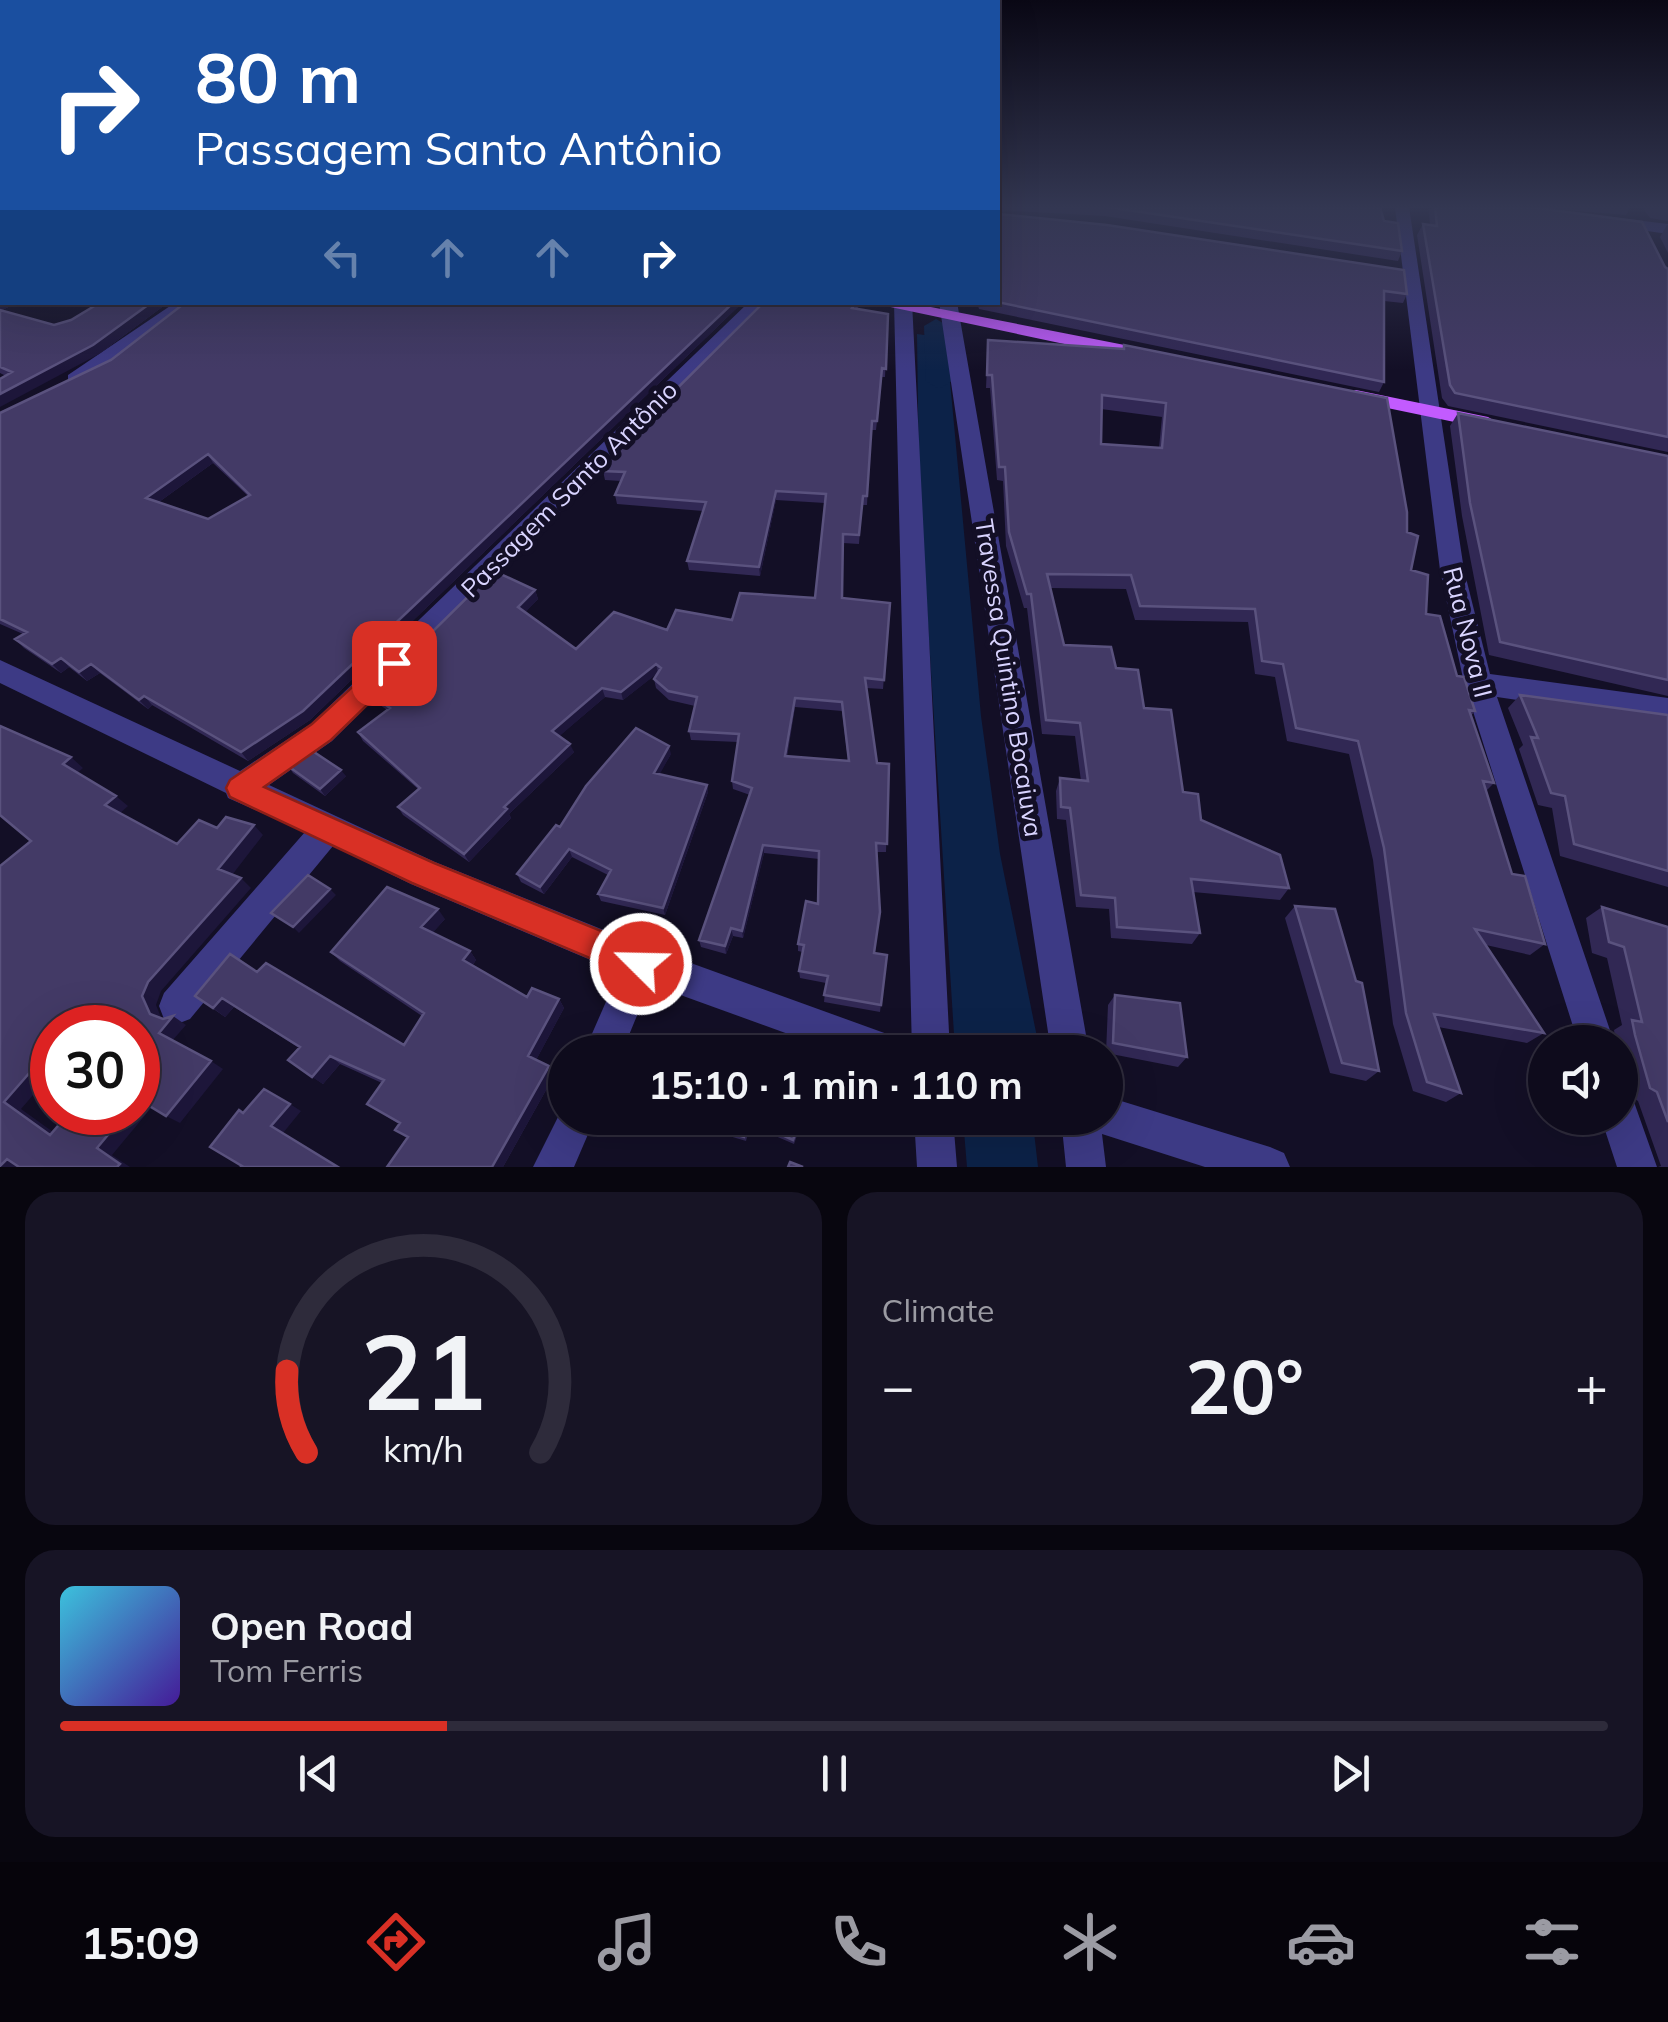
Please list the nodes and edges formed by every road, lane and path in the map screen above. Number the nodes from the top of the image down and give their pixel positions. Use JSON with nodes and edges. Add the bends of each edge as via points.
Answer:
{"nodes":[{"id":1,"x":1402,"y":261,"type":"edge"},
{"id":2,"x":184,"y":305,"type":"edge"},
{"id":3,"x":757,"y":305,"type":"edge"},
{"id":4,"x":894,"y":305,"type":"edge"},
{"id":5,"x":903,"y":305,"type":"edge"},
{"id":6,"x":949,"y":310,"type":"edge"},
{"id":7,"x":1160,"y":358,"type":"edge"},
{"id":8,"x":52,"y":392,"type":"edge"},
{"id":9,"x":1332,"y":392,"type":"edge"},
{"id":10,"x":1427,"y":410,"type":"junction"},
{"id":11,"x":1501,"y":426,"type":"edge"},
{"id":12,"x":0,"y":671,"type":"edge"},
{"id":13,"x":1478,"y":683,"type":"junction"},
{"id":14,"x":1668,"y":710,"type":"edge"},
{"id":15,"x":240,"y":788,"type":"junction"},
{"id":16,"x":327,"y":828,"type":"junction"},
{"id":17,"x":641,"y":964,"type":"junction"},
{"id":18,"x":177,"y":1006,"type":"dead end"},
{"id":19,"x":1590,"y":1025,"type":"edge"},
{"id":20,"x":610,"y":1035,"type":"edge"},
{"id":21,"x":840,"y":1035,"type":"edge"},
{"id":22,"x":930,"y":1035,"type":"edge"},
{"id":23,"x":1067,"y":1035,"type":"edge"},
{"id":24,"x":1123,"y":1122,"type":"edge"},
{"id":25,"x":567,"y":1135,"type":"edge"},
{"id":26,"x":935,"y":1135,"type":"edge"},
{"id":27,"x":1082,"y":1135,"type":"edge"},
{"id":28,"x":1626,"y":1135,"type":"edge"},
{"id":29,"x":553,"y":1167,"type":"edge"},
{"id":30,"x":937,"y":1167,"type":"edge"},
{"id":31,"x":1086,"y":1167,"type":"edge"},
{"id":32,"x":1270,"y":1167,"type":"edge"},
{"id":33,"x":1637,"y":1167,"type":"edge"}],
"edges":[{"from":1,"to":10,"type":"street","name":"Rua Nova II"},
{"from":2,"to":8,"type":"street"},
{"from":3,"to":15,"type":"street","name":"Passagem Santo Antônio","via":[[322,732]]},
{"from":4,"to":22,"type":"street"},
{"from":5,"to":6,"type":"main road"},
{"from":6,"to":7,"type":"main road"},
{"from":6,"to":23,"type":"street","name":"Travessa Quintino Bocaiuva"},
{"from":9,"to":10,"type":"main road"},
{"from":10,"to":11,"type":"main road"},
{"from":10,"to":13,"type":"street","name":"Rua Nova II"},
{"from":12,"to":15,"type":"street"},
{"from":13,"to":14,"type":"street"},
{"from":13,"to":19,"type":"street","name":"Rua Nova II"},
{"from":15,"to":16,"type":"street"},
{"from":16,"to":17,"type":"street"},
{"from":16,"to":18,"type":"street"},
{"from":17,"to":20,"type":"street"},
{"from":17,"to":21,"type":"street"},
{"from":24,"to":32,"type":"street"},
{"from":25,"to":29,"type":"street"},
{"from":26,"to":30,"type":"street"},
{"from":27,"to":31,"type":"street"},
{"from":28,"to":33,"type":"street"}]}
